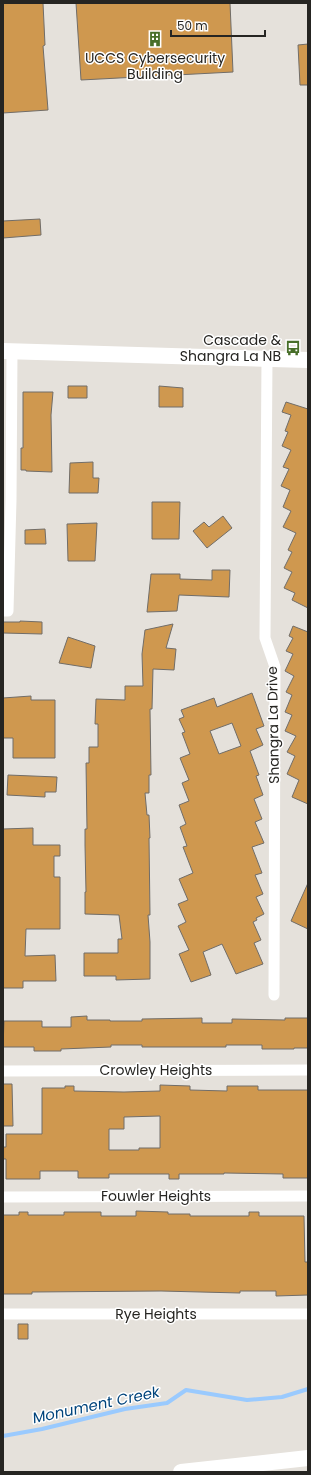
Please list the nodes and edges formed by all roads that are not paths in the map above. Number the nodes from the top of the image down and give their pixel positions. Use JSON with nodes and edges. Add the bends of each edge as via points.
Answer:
{"nodes":[{"id":1,"x":8,"y":351,"type":"edge"},
{"id":2,"x":267,"y":359,"type":"junction"},
{"id":3,"x":308,"y":360,"type":"edge"},
{"id":4,"x":8,"y":387,"type":"edge"},
{"id":5,"x":7,"y":500,"type":"edge"},
{"id":6,"x":3,"y":611,"type":"edge"},
{"id":7,"x":274,"y":995,"type":"dead end"},
{"id":8,"x":308,"y":1070,"type":"edge"},
{"id":9,"x":3,"y":1071,"type":"edge"},
{"id":10,"x":308,"y":1196,"type":"edge"},
{"id":11,"x":3,"y":1197,"type":"edge"},
{"id":12,"x":3,"y":1314,"type":"edge"},
{"id":13,"x":308,"y":1314,"type":"edge"},
{"id":14,"x":308,"y":1458,"type":"edge"},
{"id":15,"x":181,"y":1472,"type":"edge"}],
"edges":[{"from":1,"to":2,"type":"street"},
{"from":1,"to":4,"type":"street"},
{"from":2,"to":3,"type":"street"},
{"from":2,"to":7,"type":"street","name":"Shangra La Drive","via":[[265,638],[275,667]]},
{"from":4,"to":5,"type":"street"},
{"from":5,"to":6,"type":"street","via":[[8,611]]},
{"from":8,"to":9,"type":"street","name":"Crowley Heights"},
{"from":10,"to":11,"type":"street","name":"Fouwler Heights"},
{"from":12,"to":13,"type":"street","name":"Rye Heights"},
{"from":14,"to":15,"type":"street"}]}
